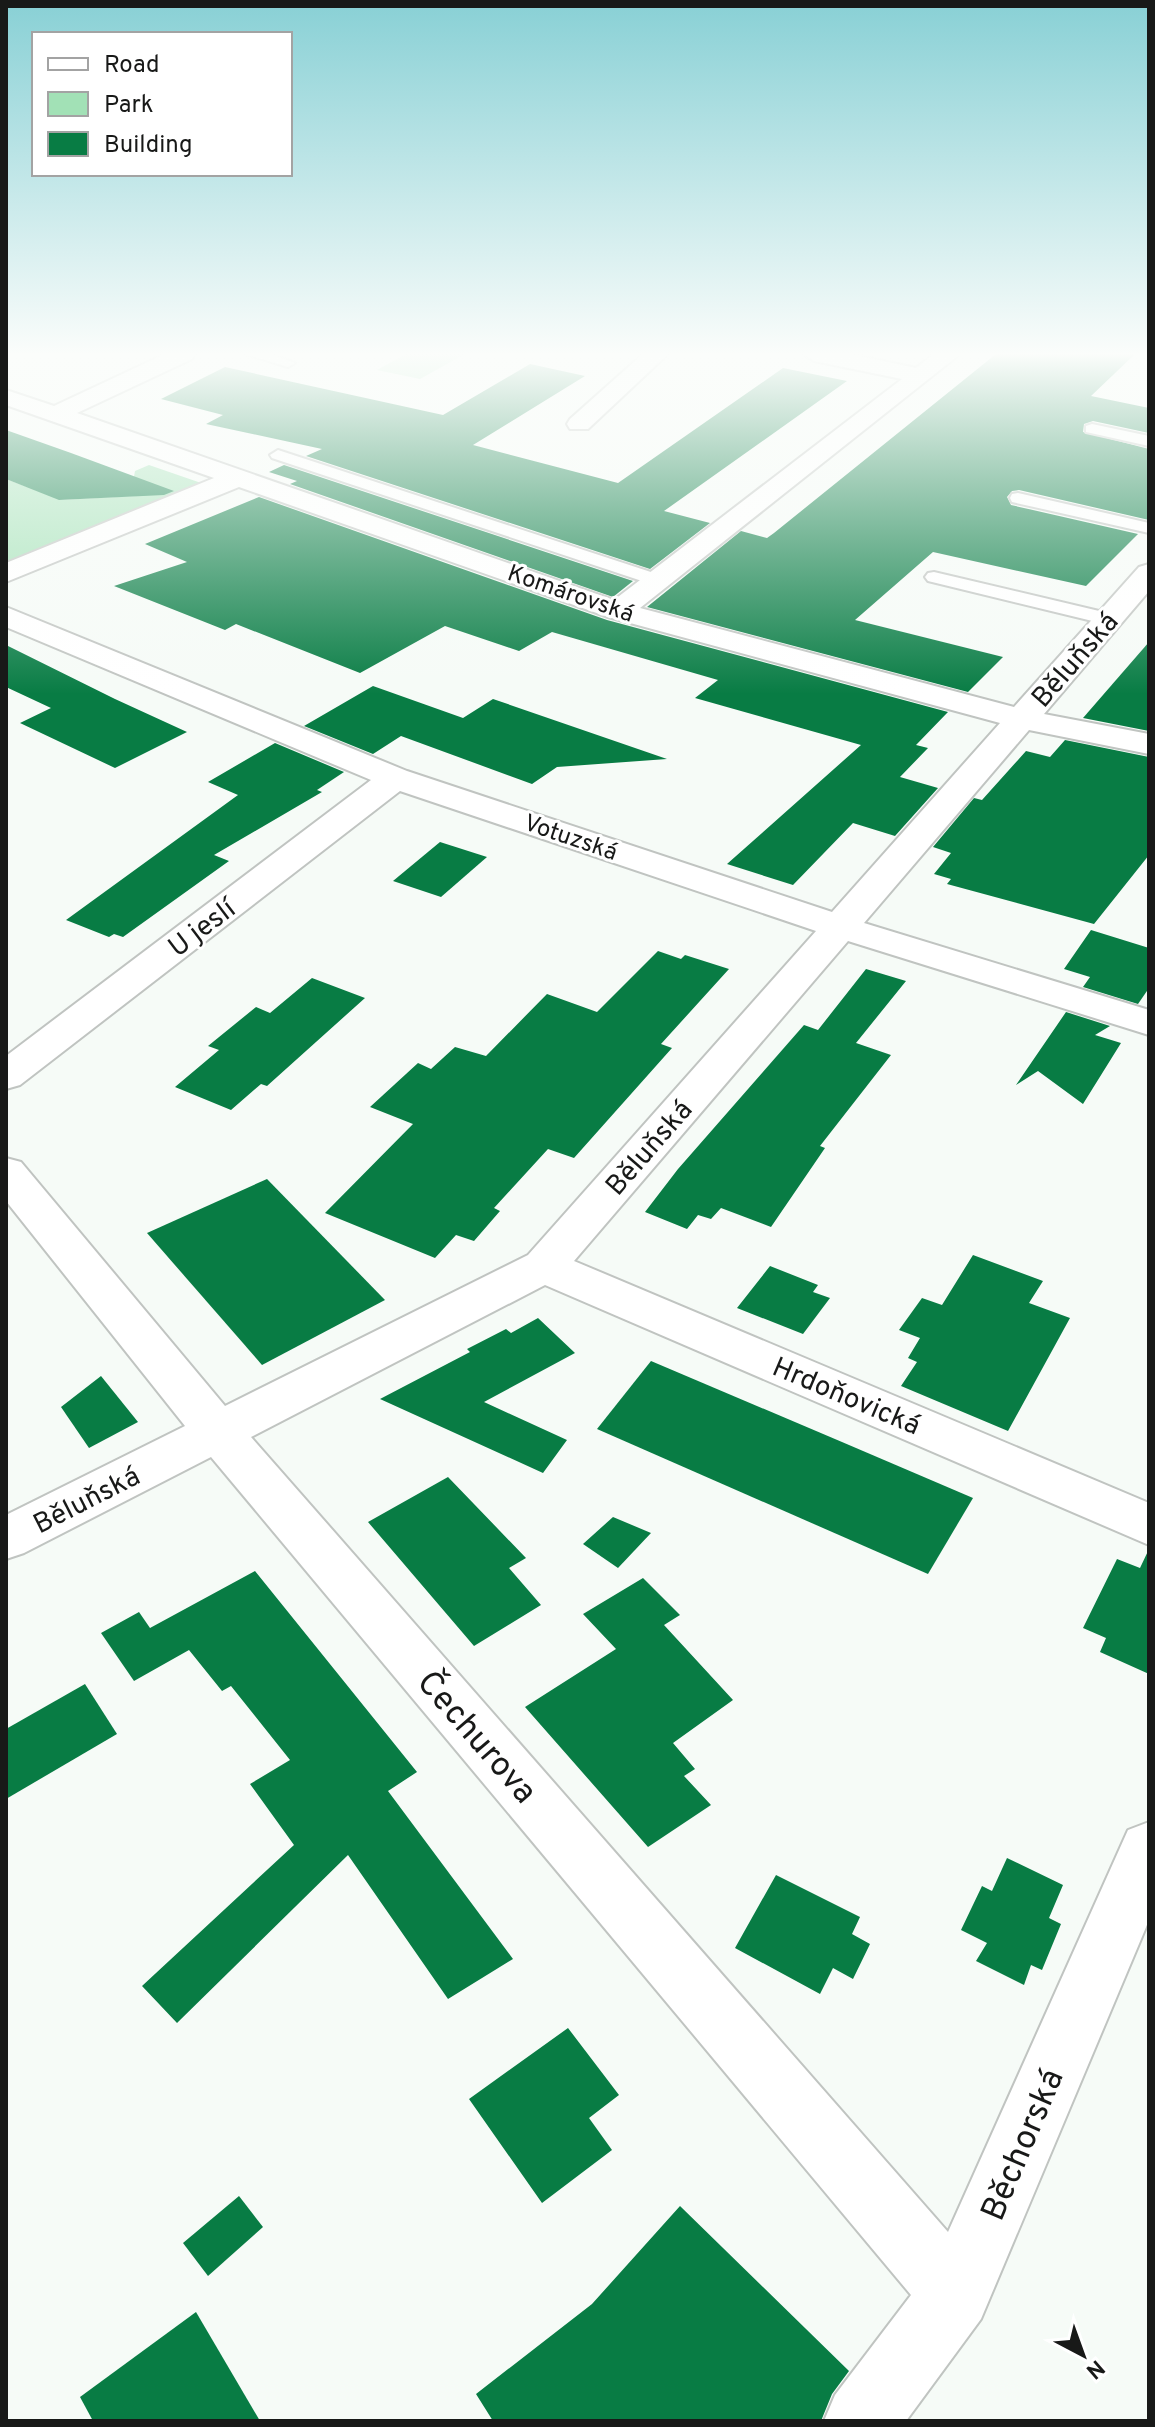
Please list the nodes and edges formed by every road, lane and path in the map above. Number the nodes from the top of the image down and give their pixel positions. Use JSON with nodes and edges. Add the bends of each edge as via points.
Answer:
{"nodes":[{"id":1,"x":207,"y":467,"type":"edge"},
{"id":2,"x":315,"y":467,"type":"edge"},
{"id":3,"x":803,"y":467,"type":"edge"},
{"id":4,"x":238,"y":478,"type":"junction"},
{"id":5,"x":1018,"y":498,"type":"dead end"},
{"id":6,"x":1149,"y":528,"type":"edge"},
{"id":7,"x":6,"y":573,"type":"edge"},
{"id":8,"x":1149,"y":573,"type":"edge"},
{"id":9,"x":934,"y":577,"type":"dead end"},
{"id":10,"x":657,"y":580,"type":"junction"},
{"id":11,"x":618,"y":611,"type":"junction"},
{"id":12,"x":6,"y":616,"type":"edge"},
{"id":13,"x":1109,"y":619,"type":"junction"},
{"id":14,"x":1022,"y":719,"type":"junction"},
{"id":15,"x":1149,"y":744,"type":"edge"},
{"id":16,"x":395,"y":778,"type":"junction"},
{"id":17,"x":840,"y":927,"type":"junction"},
{"id":18,"x":1149,"y":1023,"type":"edge"},
{"id":19,"x":6,"y":1076,"type":"edge"},
{"id":20,"x":6,"y":1172,"type":"edge"},
{"id":21,"x":544,"y":1266,"type":"junction"},
{"id":22,"x":218,"y":1432,"type":"junction"},
{"id":23,"x":1149,"y":1525,"type":"edge"},
{"id":24,"x":6,"y":1539,"type":"edge"},
{"id":25,"x":1149,"y":1849,"type":"edge"},
{"id":26,"x":956,"y":2294,"type":"junction"},
{"id":27,"x":861,"y":2421,"type":"edge"}],
"edges":[{"from":1,"to":4,"type":"street","name":"Komárovská"},
{"from":2,"to":10,"type":"lane"},
{"from":3,"to":10,"type":"street"},
{"from":4,"to":7,"type":"street"},
{"from":4,"to":11,"type":"street","name":"Komárovská"},
{"from":5,"to":6,"type":"lane"},
{"from":8,"to":13,"type":"street","name":"Běluňská"},
{"from":9,"to":13,"type":"lane"},
{"from":10,"to":11,"type":"street"},
{"from":11,"to":14,"type":"street","name":"Komárovská"},
{"from":12,"to":16,"type":"street","name":"Votuzská"},
{"from":13,"to":14,"type":"street","name":"Běluňská"},
{"from":14,"to":15,"type":"street","name":"Komárovská"},
{"from":14,"to":17,"type":"street","name":"Běluňská"},
{"from":16,"to":17,"type":"street","name":"Votuzská"},
{"from":16,"to":19,"type":"street","name":"U jeslí"},
{"from":17,"to":18,"type":"street","name":"Votuzská"},
{"from":17,"to":21,"type":"street","name":"Běluňská"},
{"from":20,"to":22,"type":"street","name":"Čechurova"},
{"from":21,"to":22,"type":"street","name":"Běluňská"},
{"from":21,"to":23,"type":"street","name":"Hrdoňovická"},
{"from":22,"to":24,"type":"street","name":"Běluňská"},
{"from":22,"to":26,"type":"street","name":"Čechurova"},
{"from":25,"to":26,"type":"street","name":"Běchorská"},
{"from":26,"to":27,"type":"street","name":"Běchorská"}]}
